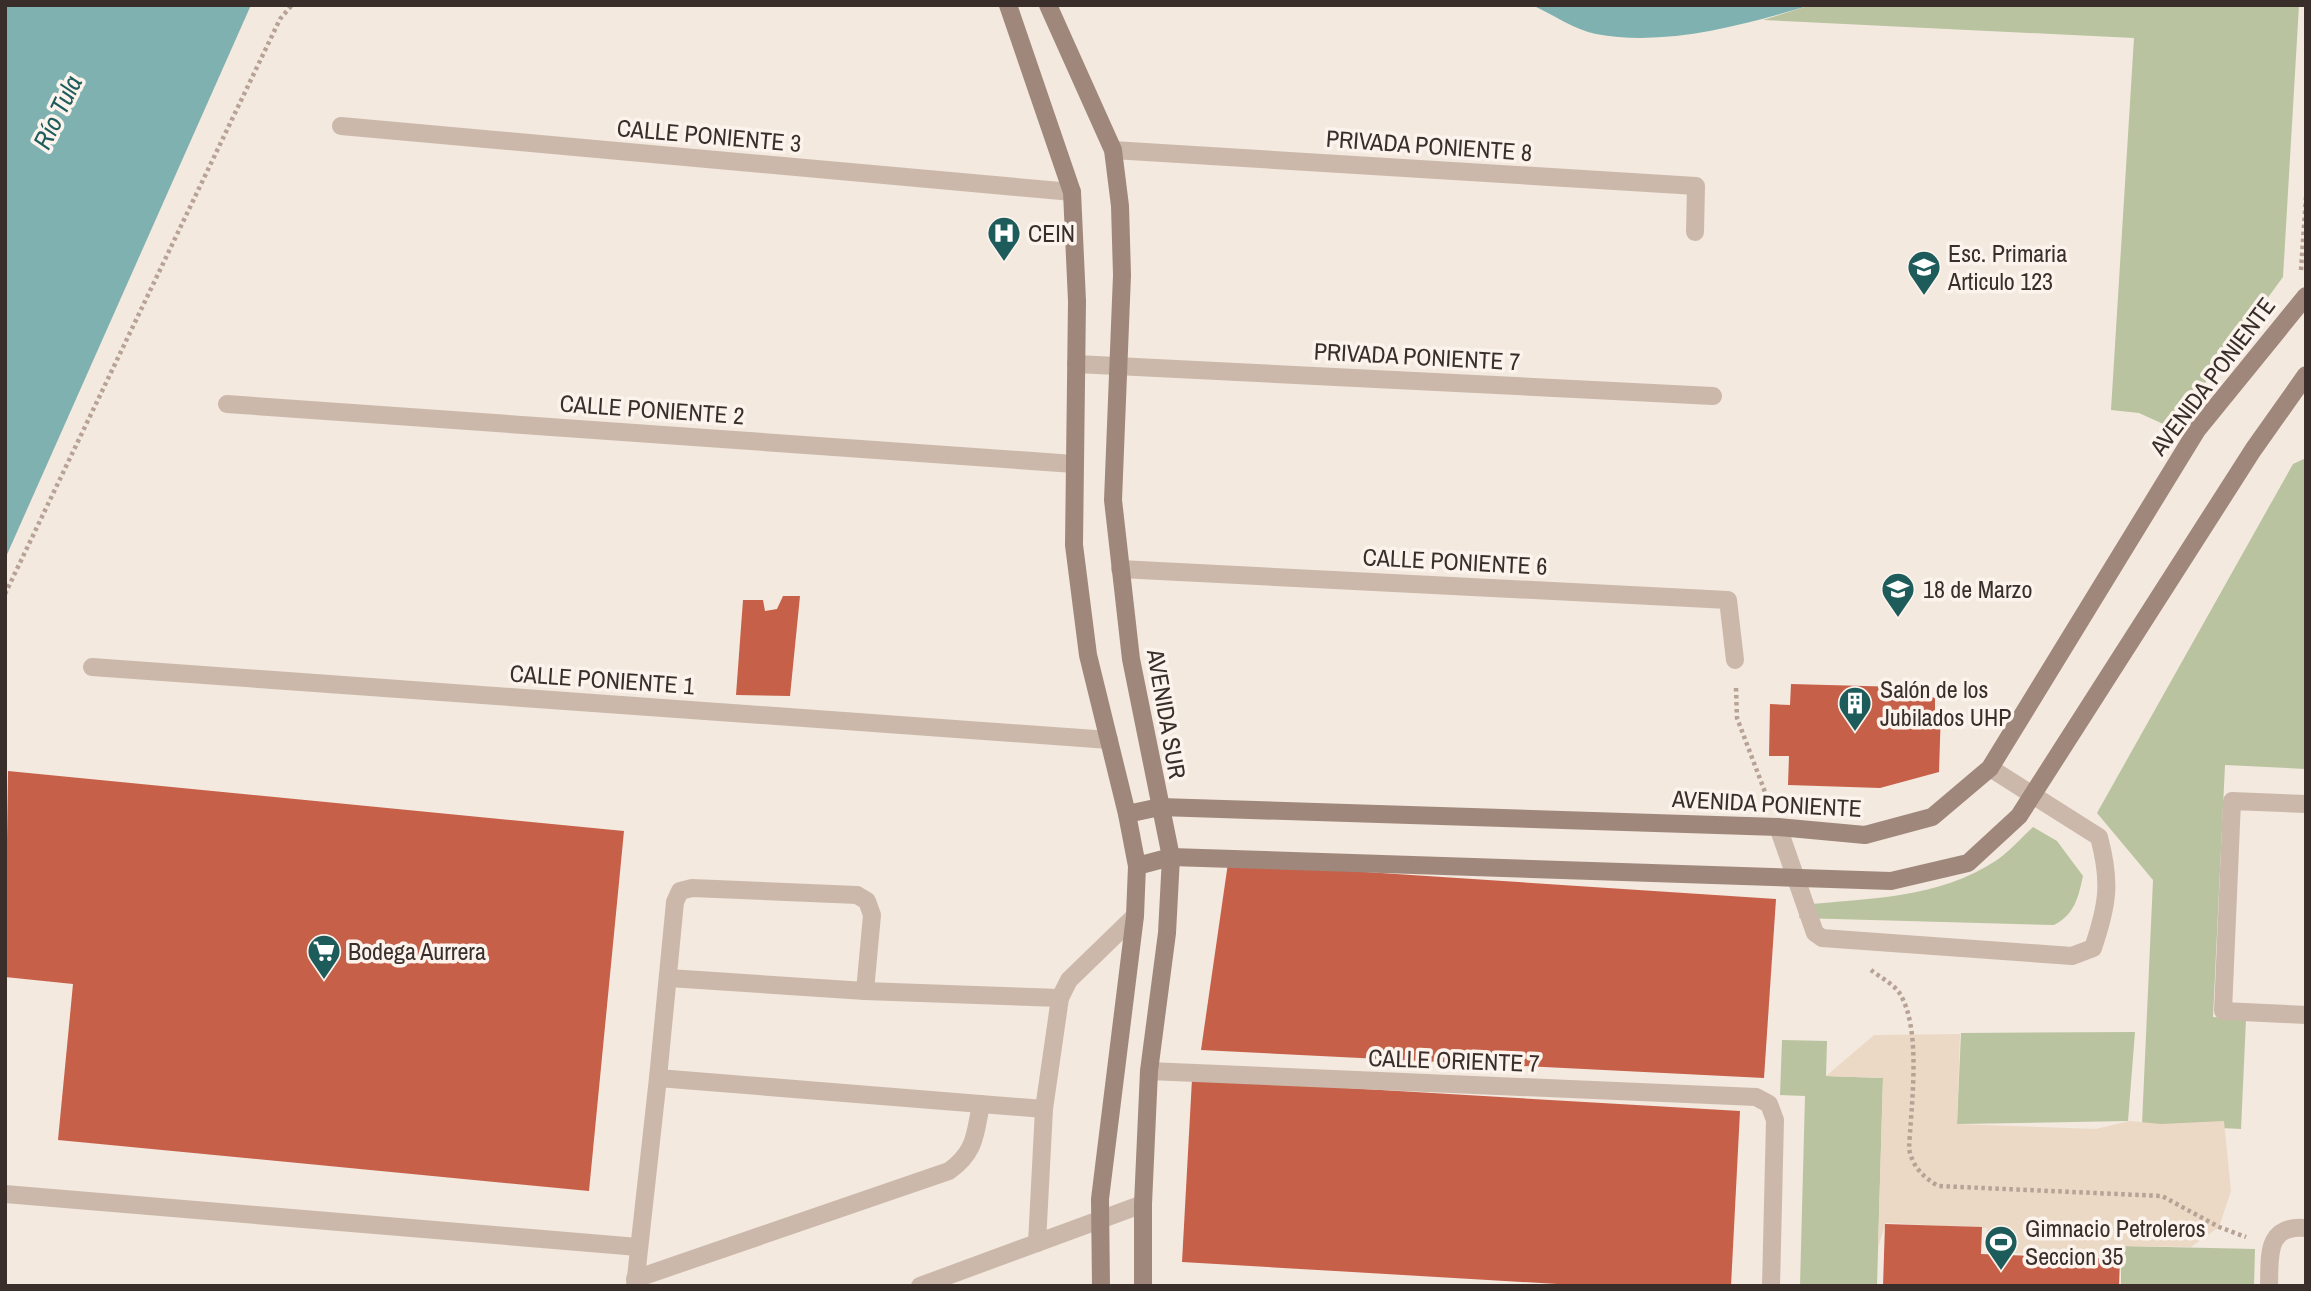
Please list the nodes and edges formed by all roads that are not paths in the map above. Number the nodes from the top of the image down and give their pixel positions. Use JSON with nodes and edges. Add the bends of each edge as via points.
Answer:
{"nodes":[{"id":1,"x":1008,"y":5,"type":"edge"},
{"id":2,"x":1048,"y":5,"type":"edge"},
{"id":3,"x":341,"y":126,"type":"dead end"},
{"id":4,"x":1113,"y":150,"type":"junction"},
{"id":5,"x":1072,"y":192,"type":"junction"},
{"id":6,"x":1695,"y":232,"type":"dead end"},
{"id":7,"x":2303,"y":298,"type":"edge"},
{"id":8,"x":1076,"y":364,"type":"junction"},
{"id":9,"x":1120,"y":365,"type":"junction"},
{"id":10,"x":2306,"y":375,"type":"edge"},
{"id":11,"x":1713,"y":396,"type":"dead end"},
{"id":12,"x":227,"y":404,"type":"dead end"},
{"id":13,"x":1074,"y":464,"type":"junction"},
{"id":14,"x":1120,"y":569,"type":"junction"},
{"id":15,"x":1735,"y":660,"type":"road end"},
{"id":16,"x":92,"y":667,"type":"dead end"},
{"id":17,"x":1110,"y":740,"type":"junction"},
{"id":18,"x":1990,"y":768,"type":"junction"},
{"id":19,"x":2034,"y":794,"type":"junction"},
{"id":20,"x":2306,"y":804,"type":"edge"},
{"id":21,"x":1160,"y":807,"type":"junction"},
{"id":22,"x":1128,"y":814,"type":"junction"},
{"id":23,"x":1778,"y":827,"type":"junction"},
{"id":24,"x":1171,"y":857,"type":"junction"},
{"id":25,"x":1136,"y":866,"type":"junction"},
{"id":26,"x":1796,"y":878,"type":"junction"},
{"id":27,"x":1135,"y":916,"type":"junction"},
{"id":28,"x":669,"y":978,"type":"junction"},
{"id":29,"x":864,"y":991,"type":"junction"},
{"id":30,"x":1060,"y":998,"type":"junction"},
{"id":31,"x":2306,"y":1015,"type":"edge"},
{"id":32,"x":1149,"y":1072,"type":"junction"},
{"id":33,"x":658,"y":1078,"type":"junction"},
{"id":34,"x":981,"y":1104,"type":"junction"},
{"id":35,"x":1044,"y":1109,"type":"junction"},
{"id":36,"x":5,"y":1194,"type":"edge"},
{"id":37,"x":1143,"y":1204,"type":"junction"},
{"id":38,"x":1098,"y":1221,"type":"junction"},
{"id":39,"x":2306,"y":1227,"type":"edge"},
{"id":40,"x":1037,"y":1243,"type":"junction"},
{"id":41,"x":638,"y":1247,"type":"junction"},
{"id":42,"x":635,"y":1282,"type":"edge"},
{"id":43,"x":920,"y":1286,"type":"edge"},
{"id":44,"x":1101,"y":1286,"type":"edge"},
{"id":45,"x":1143,"y":1286,"type":"edge"},
{"id":46,"x":1771,"y":1286,"type":"edge"},
{"id":47,"x":2269,"y":1286,"type":"edge"}],
"edges":[{"from":1,"to":5,"type":"street"},
{"from":2,"to":4,"type":"street","name":"AVENIDA SUR"},
{"from":3,"to":5,"type":"street","name":"CALLE PONIENTE 3"},
{"from":4,"to":6,"type":"street","name":"PRIVADA PONIENTE 8","via":[[1696,186]]},
{"from":4,"to":9,"type":"street","name":"AVENIDA SUR","via":[[1120,206]]},
{"from":5,"to":8,"type":"street"},
{"from":7,"to":18,"type":"street","name":"AVENIDA PONIENTE","via":[[2197,430]]},
{"from":8,"to":9,"type":"street","name":"PRIVADA PONIENTE 7"},
{"from":8,"to":13,"type":"street"},
{"from":9,"to":11,"type":"street","name":"PRIVADA PONIENTE 7"},
{"from":9,"to":14,"type":"street","name":"AVENIDA SUR","via":[[1113,500]]},
{"from":10,"to":19,"type":"street","via":[[2253,450]]},
{"from":12,"to":13,"type":"street","name":"CALLE PONIENTE 2"},
{"from":13,"to":17,"type":"street","via":[[1077,573],[1088,655]]},
{"from":14,"to":15,"type":"street","name":"CALLE PONIENTE 6","via":[[1728,600]]},
{"from":14,"to":21,"type":"street","name":"AVENIDA SUR","via":[[1131,659]]},
{"from":16,"to":17,"type":"street","name":"CALLE PONIENTE 1"},
{"from":17,"to":22,"type":"street"},
{"from":18,"to":19,"type":"street"},
{"from":18,"to":23,"type":"street","name":"AVENIDA PONIENTE","via":[[1932,817],[1865,835]]},
{"from":19,"to":26,"type":"street","via":[[2019,816],[1969,863],[1891,881]]},
{"from":19,"to":26,"type":"street","via":[[2099,837],[2108,870],[2105,913],[2093,948],[2072,956],[1831,939],[1815,933]]},
{"from":20,"to":31,"type":"street","via":[[2232,801],[2223,1011]]},
{"from":21,"to":22,"type":"street","name":"AVENIDA PONIENTE"},
{"from":21,"to":23,"type":"street","name":"AVENIDA PONIENTE"},
{"from":21,"to":24,"type":"street","name":"AVENIDA SUR"},
{"from":22,"to":25,"type":"street"},
{"from":23,"to":26,"type":"street"},
{"from":24,"to":25,"type":"street"},
{"from":24,"to":26,"type":"street"},
{"from":24,"to":32,"type":"street","name":"AVENIDA SUR","via":[[1167,933]]},
{"from":25,"to":27,"type":"street"},
{"from":27,"to":30,"type":"street","via":[[1069,980]]},
{"from":27,"to":38,"type":"street"},
{"from":28,"to":29,"type":"street"},
{"from":28,"to":29,"type":"street","via":[[675,902],[680,891],[858,895],[867,901],[872,915]]},
{"from":28,"to":33,"type":"street"},
{"from":29,"to":30,"type":"street"},
{"from":30,"to":35,"type":"street"},
{"from":32,"to":37,"type":"street","name":"AVENIDA SUR"},
{"from":32,"to":46,"type":"street","name":"CALLE ORIENTE 7","via":[[1756,1097],[1769,1104],[1775,1120]]},
{"from":33,"to":34,"type":"street"},
{"from":33,"to":41,"type":"street"},
{"from":34,"to":35,"type":"street"},
{"from":34,"to":42,"type":"street","via":[[972,1149],[949,1171]]},
{"from":35,"to":40,"type":"street"},
{"from":36,"to":41,"type":"street"},
{"from":37,"to":38,"type":"street"},
{"from":37,"to":45,"type":"street","name":"AVENIDA SUR"},
{"from":38,"to":40,"type":"street"},
{"from":38,"to":44,"type":"street"},
{"from":39,"to":47,"type":"street","via":[[2279,1233],[2270,1245]]},
{"from":40,"to":43,"type":"street"},
{"from":41,"to":42,"type":"street"}]}
